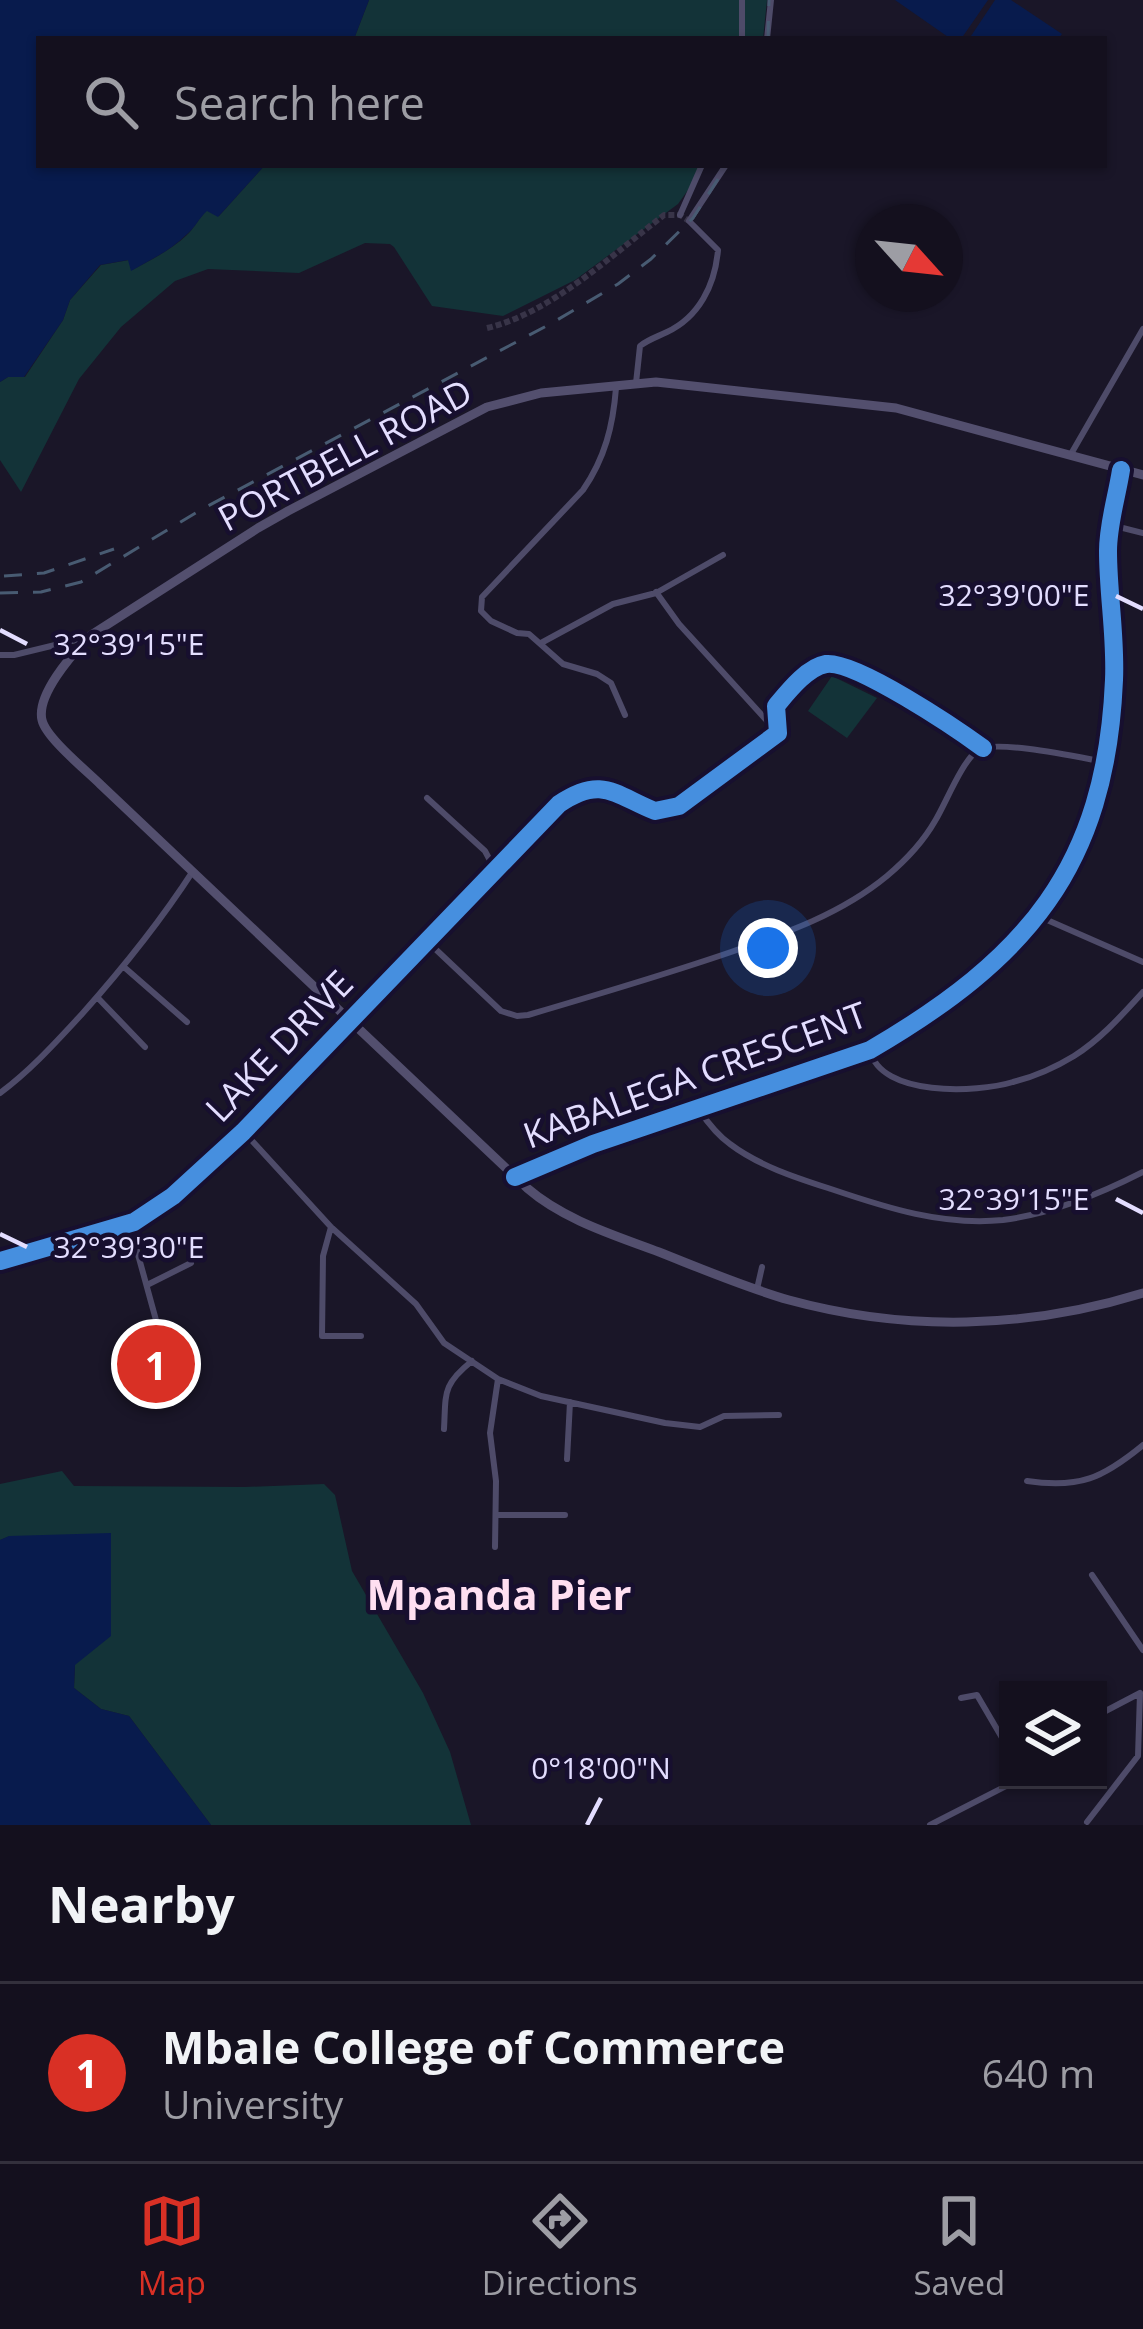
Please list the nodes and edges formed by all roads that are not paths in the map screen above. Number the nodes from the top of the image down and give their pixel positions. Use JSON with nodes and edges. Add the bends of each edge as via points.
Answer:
{"nodes":[{"id":1,"x":742,"y":0,"type":"edge"},
{"id":2,"x":771,"y":0,"type":"edge"},
{"id":3,"x":742,"y":36,"type":"edge"},
{"id":4,"x":767,"y":36,"type":"edge"},
{"id":5,"x":701,"y":168,"type":"edge"},
{"id":6,"x":724,"y":168,"type":"edge"},
{"id":7,"x":680,"y":215,"type":"dead end"},
{"id":8,"x":1143,"y":329,"type":"edge"},
{"id":9,"x":636,"y":383,"type":"junction"},
{"id":10,"x":616,"y":384,"type":"junction"},
{"id":11,"x":1069,"y":457,"type":"junction"},
{"id":12,"x":1120,"y":470,"type":"junction"},
{"id":13,"x":1143,"y":476,"type":"edge"},
{"id":14,"x":1111,"y":525,"type":"junction"},
{"id":15,"x":1143,"y":533,"type":"edge"},
{"id":16,"x":723,"y":555,"type":"dead end"},
{"id":17,"x":656,"y":592,"type":"junction"},
{"id":18,"x":88,"y":637,"type":"junction"},
{"id":19,"x":541,"y":643,"type":"junction"},
{"id":20,"x":0,"y":655,"type":"edge"},
{"id":21,"x":625,"y":715,"type":"dead end"},
{"id":22,"x":778,"y":733,"type":"junction"},
{"id":23,"x":982,"y":748,"type":"junction"},
{"id":24,"x":1106,"y":762,"type":"junction"},
{"id":25,"x":427,"y":798,"type":"dead end"},
{"id":26,"x":494,"y":868,"type":"junction"},
{"id":27,"x":194,"y":871,"type":"junction"},
{"id":28,"x":1038,"y":916,"type":"junction"},
{"id":29,"x":428,"y":942,"type":"junction"},
{"id":30,"x":1141,"y":957,"type":"edge"},
{"id":31,"x":124,"y":967,"type":"junction"},
{"id":32,"x":1143,"y":992,"type":"edge"},
{"id":33,"x":97,"y":997,"type":"junction"},
{"id":34,"x":350,"y":1020,"type":"junction"},
{"id":35,"x":187,"y":1022,"type":"dead end"},
{"id":36,"x":145,"y":1047,"type":"dead end"},
{"id":37,"x":870,"y":1050,"type":"junction"},
{"id":38,"x":0,"y":1093,"type":"edge"},
{"id":39,"x":699,"y":1110,"type":"junction"},
{"id":40,"x":243,"y":1132,"type":"junction"},
{"id":41,"x":1143,"y":1172,"type":"edge"},
{"id":42,"x":515,"y":1177,"type":"junction"},
{"id":43,"x":134,"y":1222,"type":"junction"},
{"id":44,"x":331,"y":1227,"type":"junction"},
{"id":45,"x":0,"y":1262,"type":"edge"},
{"id":46,"x":191,"y":1263,"type":"dead end"},
{"id":47,"x":762,"y":1268,"type":"dead end"},
{"id":48,"x":146,"y":1285,"type":"junction"},
{"id":49,"x":757,"y":1289,"type":"junction"},
{"id":50,"x":1143,"y":1293,"type":"edge"},
{"id":51,"x":361,"y":1336,"type":"dead end"},
{"id":52,"x":472,"y":1360,"type":"junction"},
{"id":53,"x":170,"y":1371,"type":"dead end"},
{"id":54,"x":498,"y":1378,"type":"junction"},
{"id":55,"x":570,"y":1402,"type":"junction"},
{"id":56,"x":778,"y":1415,"type":"dead end"},
{"id":57,"x":443,"y":1429,"type":"dead end"},
{"id":58,"x":1143,"y":1445,"type":"edge"},
{"id":59,"x":567,"y":1460,"type":"dead end"},
{"id":60,"x":1027,"y":1481,"type":"dead end"},
{"id":61,"x":566,"y":1514,"type":"dead end"},
{"id":62,"x":496,"y":1515,"type":"junction"},
{"id":63,"x":495,"y":1547,"type":"dead end"},
{"id":64,"x":1092,"y":1575,"type":"dead end"},
{"id":65,"x":1143,"y":1650,"type":"edge"},
{"id":66,"x":1142,"y":1692,"type":"edge"},
{"id":67,"x":961,"y":1698,"type":"dead end"},
{"id":68,"x":1107,"y":1710,"type":"edge"},
{"id":69,"x":999,"y":1733,"type":"edge"},
{"id":70,"x":1000,"y":1789,"type":"edge"},
{"id":71,"x":1087,"y":1822,"type":"dead end"},
{"id":72,"x":930,"y":1825,"type":"edge"}],
"edges":[{"from":1,"to":3,"type":"street"},
{"from":2,"to":4,"type":"street"},
{"from":5,"to":7,"type":"street"},
{"from":6,"to":9,"type":"street","via":[[689,221],[718,250],[713,278],[694,313],[640,346]]},
{"from":8,"to":11,"type":"street"},
{"from":9,"to":10,"type":"main road","name":"PORTBELL ROAD"},
{"from":9,"to":11,"type":"main road","name":"PORTBELL ROAD","via":[[896,408]]},
{"from":10,"to":18,"type":"main road","name":"PORTBELL ROAD","via":[[487,407],[258,528]]},
{"from":10,"to":19,"type":"street","via":[[610,436],[587,485],[482,598],[491,621]]},
{"from":11,"to":12,"type":"main road","name":"PORTBELL ROAD"},
{"from":12,"to":13,"type":"main road","name":"PORTBELL ROAD"},
{"from":12,"to":14,"type":"street","name":"KABALEGA CRESCENT"},
{"from":14,"to":15,"type":"street"},
{"from":14,"to":24,"type":"street","name":"KABALEGA CRESCENT","via":[[1114,676]]},
{"from":16,"to":17,"type":"street"},
{"from":17,"to":19,"type":"street","via":[[605,607]]},
{"from":17,"to":22,"type":"street"},
{"from":18,"to":20,"type":"street"},
{"from":18,"to":27,"type":"main road","via":[[45,697],[43,723]]},
{"from":19,"to":21,"type":"street","via":[[556,660],[611,683]]},
{"from":22,"to":23,"type":"street","via":[[778,704],[812,670],[833,664],[944,719]]},
{"from":22,"to":26,"type":"street","name":"LAKE DRIVE","via":[[680,806],[655,811],[606,789],[578,794]]},
{"from":23,"to":24,"type":"street"},
{"from":23,"to":29,"type":"street","via":[[886,878],[793,931],[528,1016],[501,1011]]},
{"from":24,"to":28,"type":"street","name":"KABALEGA CRESCENT","via":[[1089,823]]},
{"from":25,"to":26,"type":"street"},
{"from":26,"to":29,"type":"street","name":"LAKE DRIVE"},
{"from":27,"to":31,"type":"street"},
{"from":27,"to":34,"type":"main road"},
{"from":28,"to":30,"type":"street"},
{"from":28,"to":37,"type":"street","name":"KABALEGA CRESCENT","via":[[977,980]]},
{"from":29,"to":34,"type":"street","name":"LAKE DRIVE"},
{"from":31,"to":33,"type":"street"},
{"from":31,"to":35,"type":"street"},
{"from":32,"to":37,"type":"street","via":[[1073,1057],[1010,1084],[914,1085],[880,1071]]},
{"from":33,"to":36,"type":"street"},
{"from":33,"to":38,"type":"street"},
{"from":34,"to":40,"type":"street","name":"LAKE DRIVE"},
{"from":34,"to":42,"type":"main road"},
{"from":37,"to":39,"type":"street","name":"KABALEGA CRESCENT"},
{"from":39,"to":41,"type":"street","via":[[759,1162],[938,1219],[1029,1215]]},
{"from":39,"to":42,"type":"street","name":"KABALEGA CRESCENT"},
{"from":40,"to":43,"type":"street","name":"LAKE DRIVE"},
{"from":40,"to":44,"type":"street"},
{"from":42,"to":49,"type":"main road","via":[[573,1218]]},
{"from":43,"to":45,"type":"street","name":"LAKE DRIVE"},
{"from":43,"to":48,"type":"street"},
{"from":44,"to":51,"type":"street","via":[[322,1336]]},
{"from":44,"to":52,"type":"street","via":[[416,1304],[445,1343]]},
{"from":46,"to":48,"type":"street"},
{"from":47,"to":49,"type":"street"},
{"from":48,"to":53,"type":"street"},
{"from":49,"to":50,"type":"main road","via":[[839,1311],[936,1323],[1048,1316]]},
{"from":52,"to":54,"type":"street"},
{"from":52,"to":57,"type":"street","via":[[447,1388]]},
{"from":54,"to":55,"type":"street"},
{"from":54,"to":62,"type":"street","via":[[490,1433]]},
{"from":55,"to":56,"type":"street","via":[[699,1427],[724,1416]]},
{"from":55,"to":59,"type":"street"},
{"from":58,"to":60,"type":"street","via":[[1115,1468],[1068,1485]]},
{"from":61,"to":62,"type":"street"},
{"from":62,"to":63,"type":"street"},
{"from":64,"to":65,"type":"street"},
{"from":66,"to":68,"type":"street"},
{"from":66,"to":71,"type":"street","via":[[1138,1756]]},
{"from":67,"to":69,"type":"street","via":[[977,1695]]},
{"from":70,"to":72,"type":"street"}]}
